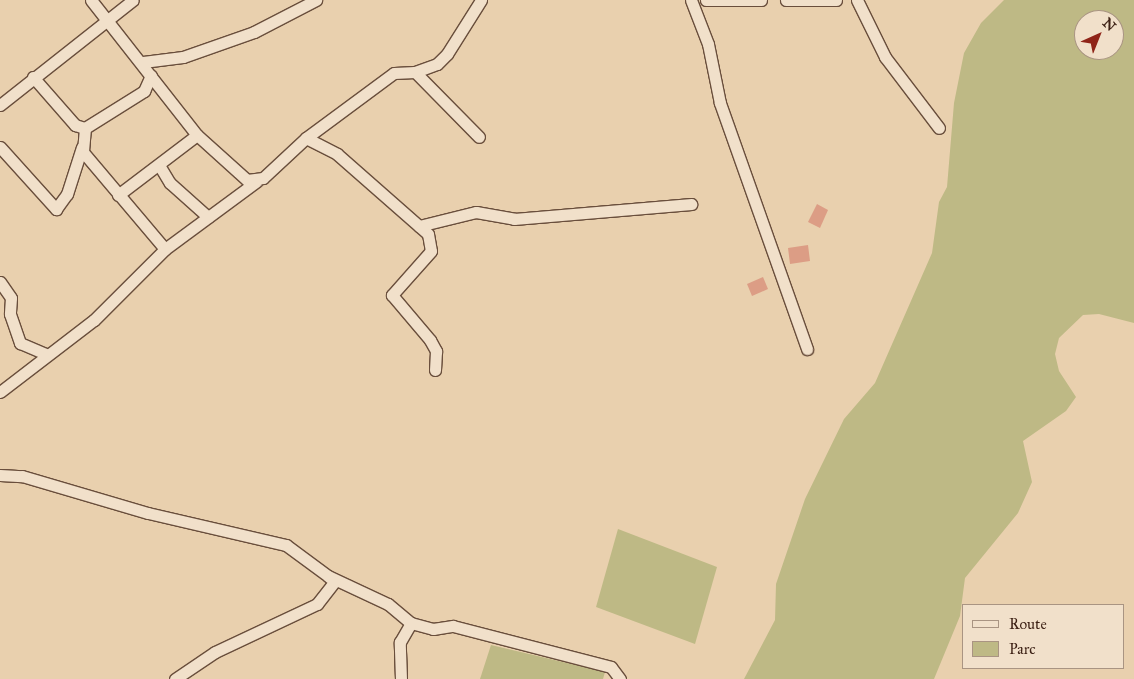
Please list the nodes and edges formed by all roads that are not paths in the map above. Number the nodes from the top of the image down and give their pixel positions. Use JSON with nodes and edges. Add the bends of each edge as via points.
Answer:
{"nodes":[{"id":1,"x":92,"y":0,"type":"edge"},
{"id":2,"x":133,"y":0,"type":"edge"},
{"id":3,"x":316,"y":0,"type":"edge"},
{"id":4,"x":481,"y":0,"type":"edge"},
{"id":5,"x":691,"y":0,"type":"edge"},
{"id":6,"x":706,"y":0,"type":"edge"},
{"id":7,"x":761,"y":0,"type":"edge"},
{"id":8,"x":786,"y":0,"type":"edge"},
{"id":9,"x":836,"y":0,"type":"edge"},
{"id":10,"x":858,"y":0,"type":"edge"},
{"id":11,"x":106,"y":22,"type":"junction"},
{"id":12,"x":143,"y":62,"type":"junction"},
{"id":13,"x":415,"y":72,"type":"junction"},
{"id":14,"x":151,"y":74,"type":"junction"},
{"id":15,"x":33,"y":76,"type":"junction"},
{"id":16,"x":0,"y":105,"type":"edge"},
{"id":17,"x":85,"y":128,"type":"junction"},
{"id":18,"x":939,"y":128,"type":"dead end"},
{"id":19,"x":197,"y":135,"type":"junction"},
{"id":20,"x":479,"y":137,"type":"dead end"},
{"id":21,"x":306,"y":138,"type":"junction"},
{"id":22,"x":0,"y":147,"type":"edge"},
{"id":23,"x":82,"y":147,"type":"junction"},
{"id":24,"x":160,"y":165,"type":"junction"},
{"id":25,"x":256,"y":182,"type":"junction"},
{"id":26,"x":118,"y":195,"type":"junction"},
{"id":27,"x":690,"y":204,"type":"dead end"},
{"id":28,"x":208,"y":217,"type":"junction"},
{"id":29,"x":419,"y":226,"type":"junction"},
{"id":30,"x":165,"y":249,"type":"junction"},
{"id":31,"x":0,"y":282,"type":"edge"},
{"id":32,"x":807,"y":349,"type":"dead end"},
{"id":33,"x":46,"y":354,"type":"junction"},
{"id":34,"x":435,"y":370,"type":"dead end"},
{"id":35,"x":0,"y":392,"type":"edge"},
{"id":36,"x":0,"y":475,"type":"edge"},
{"id":37,"x":328,"y":576,"type":"junction"},
{"id":38,"x":410,"y":623,"type":"junction"},
{"id":39,"x":174,"y":679,"type":"edge"},
{"id":40,"x":401,"y":679,"type":"edge"},
{"id":41,"x":620,"y":679,"type":"edge"}],
"edges":[{"from":1,"to":11,"type":"street"},
{"from":2,"to":11,"type":"street"},
{"from":3,"to":12,"type":"street","via":[[254,32],[183,57]]},
{"from":4,"to":13,"type":"street","via":[[447,54],[437,64]]},
{"from":5,"to":32,"type":"street","via":[[708,44],[720,103]]},
{"from":6,"to":7,"type":"street"},
{"from":8,"to":9,"type":"street"},
{"from":10,"to":18,"type":"street","via":[[885,57]]},
{"from":11,"to":12,"type":"street"},
{"from":11,"to":15,"type":"street"},
{"from":12,"to":14,"type":"street"},
{"from":13,"to":20,"type":"street"},
{"from":13,"to":21,"type":"street","via":[[394,73]]},
{"from":14,"to":17,"type":"street","via":[[144,91]]},
{"from":14,"to":19,"type":"street"},
{"from":15,"to":16,"type":"street"},
{"from":15,"to":17,"type":"street","via":[[76,124]]},
{"from":17,"to":23,"type":"street"},
{"from":19,"to":24,"type":"street"},
{"from":19,"to":25,"type":"street"},
{"from":21,"to":25,"type":"street"},
{"from":21,"to":29,"type":"street","via":[[337,154]]},
{"from":22,"to":23,"type":"street","via":[[56,209],[67,194]]},
{"from":23,"to":26,"type":"street"},
{"from":24,"to":26,"type":"street"},
{"from":24,"to":28,"type":"street","via":[[170,183]]},
{"from":25,"to":28,"type":"street"},
{"from":26,"to":30,"type":"street"},
{"from":27,"to":29,"type":"street","via":[[514,219],[476,212]]},
{"from":28,"to":30,"type":"street"},
{"from":29,"to":34,"type":"street","via":[[428,234],[431,251],[392,295],[430,340],[436,351]]},
{"from":30,"to":33,"type":"street","via":[[94,320]]},
{"from":31,"to":33,"type":"street","via":[[11,298],[10,314],[20,342]]},
{"from":33,"to":35,"type":"street"},
{"from":36,"to":37,"type":"street","via":[[22,476],[148,513],[286,545]]},
{"from":37,"to":38,"type":"street","via":[[388,604]]},
{"from":37,"to":39,"type":"street","via":[[335,581],[317,604],[215,652]]},
{"from":38,"to":40,"type":"street","via":[[400,642]]},
{"from":38,"to":41,"type":"street","via":[[433,629],[453,626],[611,667]]}]}
